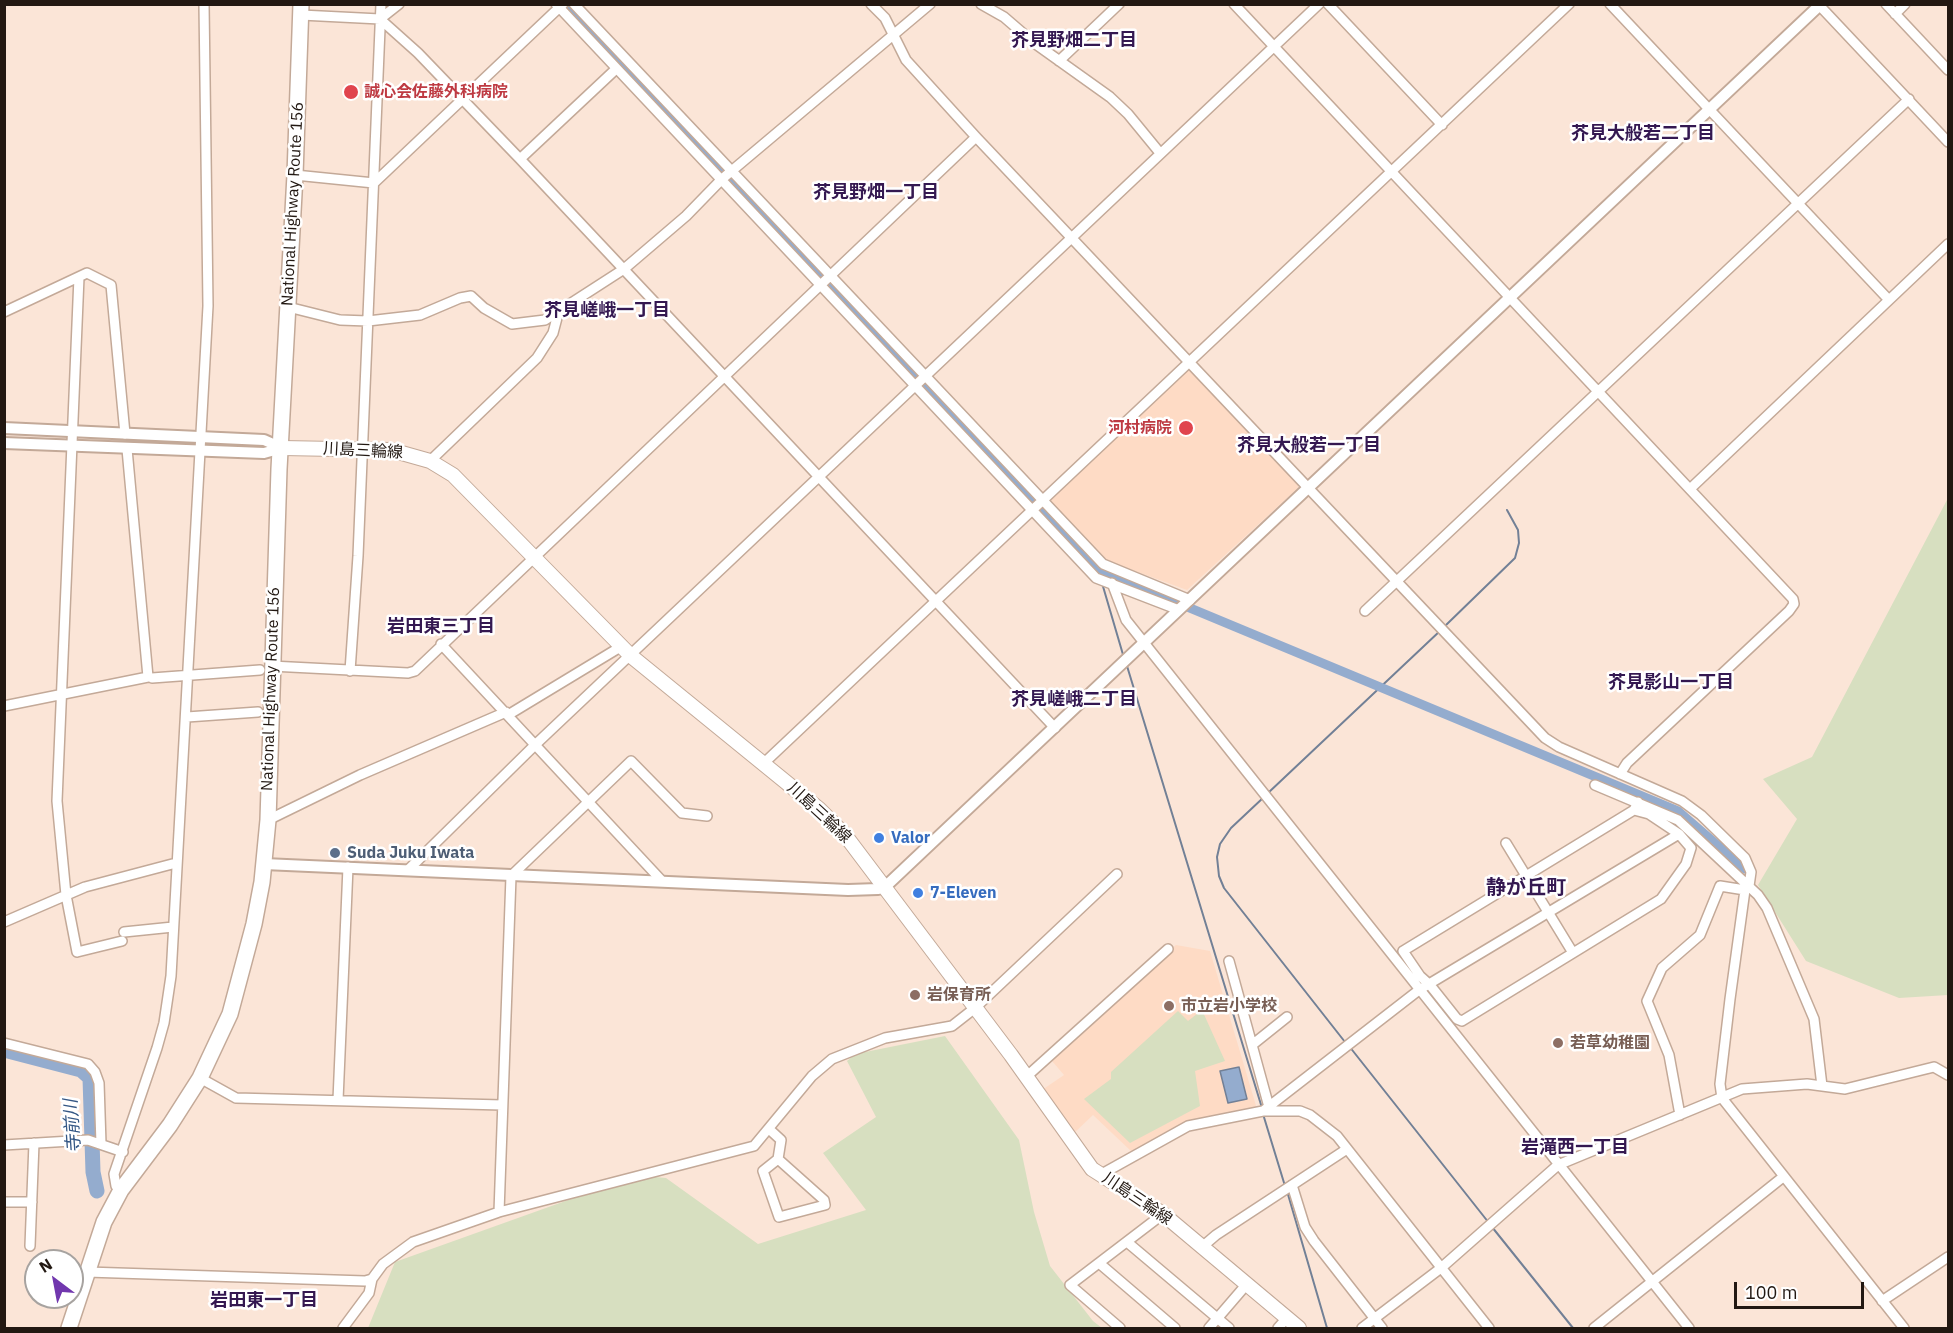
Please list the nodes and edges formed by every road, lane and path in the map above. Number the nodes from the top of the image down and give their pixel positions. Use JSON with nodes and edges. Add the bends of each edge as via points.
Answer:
{"nodes":[{"id":1,"x":204,"y":4,"type":"edge"},
{"id":2,"x":381,"y":4,"type":"edge"},
{"id":3,"x":399,"y":4,"type":"edge"},
{"id":4,"x":574,"y":4,"type":"edge"},
{"id":5,"x":871,"y":4,"type":"edge"},
{"id":6,"x":930,"y":4,"type":"edge"},
{"id":7,"x":981,"y":4,"type":"edge"},
{"id":8,"x":1119,"y":4,"type":"edge"},
{"id":9,"x":1234,"y":4,"type":"edge"},
{"id":10,"x":1320,"y":4,"type":"edge"},
{"id":11,"x":1328,"y":4,"type":"edge"},
{"id":12,"x":1569,"y":4,"type":"edge"},
{"id":13,"x":1610,"y":4,"type":"edge"},
{"id":14,"x":1886,"y":4,"type":"edge"},
{"id":15,"x":1905,"y":4,"type":"edge"},
{"id":16,"x":560,"y":5,"type":"edge"},
{"id":17,"x":1820,"y":5,"type":"edge"},
{"id":18,"x":301,"y":10,"type":"edge"},
{"id":19,"x":1895,"y":14,"type":"junction"},
{"id":20,"x":380,"y":19,"type":"junction"},
{"id":21,"x":894,"y":36,"type":"junction"},
{"id":22,"x":1274,"y":46,"type":"junction"},
{"id":23,"x":1059,"y":61,"type":"junction"},
{"id":24,"x":616,"y":69,"type":"junction"},
{"id":25,"x":1948,"y":70,"type":"edge"},
{"id":26,"x":641,"y":74,"type":"junction"},
{"id":27,"x":631,"y":84,"type":"junction"},
{"id":28,"x":462,"y":98,"type":"junction"},
{"id":29,"x":1909,"y":99,"type":"junction"},
{"id":30,"x":1710,"y":110,"type":"junction"},
{"id":31,"x":1442,"y":124,"type":"junction"},
{"id":32,"x":976,"y":137,"type":"junction"},
{"id":33,"x":1948,"y":142,"type":"edge"},
{"id":34,"x":1160,"y":153,"type":"junction"},
{"id":35,"x":520,"y":159,"type":"junction"},
{"id":36,"x":732,"y":171,"type":"junction"},
{"id":37,"x":1391,"y":172,"type":"junction"},
{"id":38,"x":295,"y":176,"type":"junction"},
{"id":39,"x":722,"y":179,"type":"junction"},
{"id":40,"x":374,"y":183,"type":"junction"},
{"id":41,"x":1798,"y":204,"type":"junction"},
{"id":42,"x":1072,"y":237,"type":"junction"},
{"id":43,"x":1948,"y":244,"type":"edge"},
{"id":44,"x":624,"y":269,"type":"junction"},
{"id":45,"x":831,"y":276,"type":"junction"},
{"id":46,"x":79,"y":277,"type":"junction"},
{"id":47,"x":821,"y":287,"type":"junction"},
{"id":48,"x":1510,"y":298,"type":"junction"},
{"id":49,"x":1889,"y":300,"type":"junction"},
{"id":50,"x":288,"y":307,"type":"junction"},
{"id":51,"x":4,"y":312,"type":"edge"},
{"id":52,"x":558,"y":314,"type":"junction"},
{"id":53,"x":368,"y":321,"type":"junction"},
{"id":54,"x":1190,"y":362,"type":"junction"},
{"id":55,"x":925,"y":375,"type":"junction"},
{"id":56,"x":725,"y":377,"type":"junction"},
{"id":57,"x":915,"y":385,"type":"junction"},
{"id":58,"x":1598,"y":391,"type":"junction"},
{"id":59,"x":4,"y":428,"type":"edge"},
{"id":60,"x":72,"y":431,"type":"junction"},
{"id":61,"x":125,"y":434,"type":"junction"},
{"id":62,"x":202,"y":437,"type":"junction"},
{"id":63,"x":4,"y":443,"type":"edge"},
{"id":64,"x":71,"y":445,"type":"junction"},
{"id":65,"x":282,"y":448,"type":"junction"},
{"id":66,"x":361,"y":448,"type":"junction"},
{"id":67,"x":127,"y":449,"type":"junction"},
{"id":68,"x":201,"y":450,"type":"junction"},
{"id":69,"x":430,"y":461,"type":"junction"},
{"id":70,"x":819,"y":478,"type":"junction"},
{"id":71,"x":1691,"y":488,"type":"junction"},
{"id":72,"x":1309,"y":489,"type":"junction"},
{"id":73,"x":1044,"y":502,"type":"junction"},
{"id":74,"x":1034,"y":511,"type":"junction"},
{"id":75,"x":533,"y":558,"type":"junction"},
{"id":76,"x":1396,"y":582,"type":"junction"},
{"id":77,"x":1112,"y":583,"type":"junction"},
{"id":78,"x":1190,"y":600,"type":"junction"},
{"id":79,"x":937,"y":602,"type":"junction"},
{"id":80,"x":1179,"y":610,"type":"junction"},
{"id":81,"x":1365,"y":611,"type":"dead end"},
{"id":82,"x":1145,"y":643,"type":"junction"},
{"id":83,"x":441,"y":644,"type":"junction"},
{"id":84,"x":626,"y":651,"type":"junction"},
{"id":85,"x":266,"y":668,"type":"junction"},
{"id":86,"x":351,"y":671,"type":"junction"},
{"id":87,"x":189,"y":675,"type":"junction"},
{"id":88,"x":152,"y":678,"type":"dead end"},
{"id":89,"x":62,"y":695,"type":"junction"},
{"id":90,"x":4,"y":706,"type":"edge"},
{"id":91,"x":258,"y":712,"type":"dead end"},
{"id":92,"x":507,"y":714,"type":"junction"},
{"id":93,"x":187,"y":717,"type":"junction"},
{"id":94,"x":1055,"y":728,"type":"junction"},
{"id":95,"x":536,"y":744,"type":"junction"},
{"id":96,"x":764,"y":764,"type":"junction"},
{"id":97,"x":1620,"y":774,"type":"junction"},
{"id":98,"x":1595,"y":785,"type":"dead end"},
{"id":99,"x":590,"y":802,"type":"junction"},
{"id":100,"x":1636,"y":806,"type":"junction"},
{"id":101,"x":707,"y":816,"type":"dead end"},
{"id":102,"x":268,"y":820,"type":"junction"},
{"id":103,"x":1679,"y":834,"type":"junction"},
{"id":104,"x":1506,"y":843,"type":"dead end"},
{"id":105,"x":176,"y":863,"type":"junction"},
{"id":106,"x":264,"y":864,"type":"junction"},
{"id":107,"x":348,"y":867,"type":"junction"},
{"id":108,"x":408,"y":870,"type":"junction"},
{"id":109,"x":1117,"y":874,"type":"dead end"},
{"id":110,"x":511,"y":876,"type":"junction"},
{"id":111,"x":1526,"y":876,"type":"junction"},
{"id":112,"x":662,"y":881,"type":"junction"},
{"id":113,"x":886,"y":886,"type":"junction"},
{"id":114,"x":1747,"y":888,"type":"junction"},
{"id":115,"x":66,"y":895,"type":"junction"},
{"id":116,"x":1548,"y":913,"type":"junction"},
{"id":117,"x":4,"y":922,"type":"edge"},
{"id":118,"x":173,"y":927,"type":"junction"},
{"id":119,"x":1168,"y":949,"type":"dead end"},
{"id":120,"x":1573,"y":953,"type":"junction"},
{"id":121,"x":1229,"y":961,"type":"dead end"},
{"id":122,"x":1430,"y":985,"type":"junction"},
{"id":123,"x":1419,"y":990,"type":"junction"},
{"id":124,"x":975,"y":1008,"type":"junction"},
{"id":125,"x":1287,"y":1017,"type":"dead end"},
{"id":126,"x":4,"y":1043,"type":"edge"},
{"id":127,"x":1252,"y":1045,"type":"junction"},
{"id":128,"x":1948,"y":1075,"type":"edge"},
{"id":129,"x":1026,"y":1077,"type":"junction"},
{"id":130,"x":200,"y":1078,"type":"junction"},
{"id":131,"x":1822,"y":1086,"type":"junction"},
{"id":132,"x":1722,"y":1098,"type":"junction"},
{"id":133,"x":338,"y":1100,"type":"junction"},
{"id":134,"x":502,"y":1105,"type":"junction"},
{"id":135,"x":1266,"y":1109,"type":"junction"},
{"id":136,"x":1680,"y":1115,"type":"junction"},
{"id":137,"x":769,"y":1129,"type":"junction"},
{"id":138,"x":34,"y":1143,"type":"junction"},
{"id":139,"x":101,"y":1144,"type":"junction"},
{"id":140,"x":4,"y":1145,"type":"edge"},
{"id":141,"x":1347,"y":1149,"type":"junction"},
{"id":142,"x":123,"y":1152,"type":"junction"},
{"id":143,"x":778,"y":1159,"type":"junction"},
{"id":144,"x":1558,"y":1165,"type":"junction"},
{"id":145,"x":1100,"y":1175,"type":"junction"},
{"id":146,"x":1784,"y":1177,"type":"junction"},
{"id":147,"x":1292,"y":1185,"type":"junction"},
{"id":148,"x":121,"y":1190,"type":"junction"},
{"id":149,"x":4,"y":1202,"type":"edge"},
{"id":150,"x":32,"y":1202,"type":"junction"},
{"id":151,"x":499,"y":1212,"type":"junction"},
{"id":152,"x":1163,"y":1214,"type":"junction"},
{"id":153,"x":1127,"y":1242,"type":"junction"},
{"id":154,"x":30,"y":1246,"type":"dead end"},
{"id":155,"x":1202,"y":1247,"type":"junction"},
{"id":156,"x":1948,"y":1257,"type":"edge"},
{"id":157,"x":1099,"y":1263,"type":"junction"},
{"id":158,"x":1441,"y":1268,"type":"junction"},
{"id":159,"x":87,"y":1272,"type":"junction"},
{"id":160,"x":372,"y":1279,"type":"junction"},
{"id":161,"x":1652,"y":1282,"type":"junction"},
{"id":162,"x":1246,"y":1285,"type":"junction"},
{"id":163,"x":1882,"y":1301,"type":"junction"},
{"id":164,"x":1218,"y":1319,"type":"junction"},
{"id":165,"x":1375,"y":1319,"type":"junction"},
{"id":166,"x":1282,"y":1324,"type":"edge"},
{"id":167,"x":69,"y":1329,"type":"edge"},
{"id":168,"x":342,"y":1329,"type":"edge"},
{"id":169,"x":1120,"y":1329,"type":"edge"},
{"id":170,"x":1175,"y":1329,"type":"edge"},
{"id":171,"x":1209,"y":1329,"type":"edge"},
{"id":172,"x":1229,"y":1329,"type":"edge"},
{"id":173,"x":1299,"y":1329,"type":"edge"},
{"id":174,"x":1362,"y":1329,"type":"edge"},
{"id":175,"x":1382,"y":1329,"type":"edge"},
{"id":176,"x":1489,"y":1329,"type":"edge"},
{"id":177,"x":1594,"y":1329,"type":"edge"},
{"id":178,"x":1689,"y":1329,"type":"edge"},
{"id":179,"x":1904,"y":1329,"type":"edge"}],
"edges":[{"from":1,"to":62,"type":"street","via":[[209,224]]},
{"from":2,"to":20,"type":"street"},
{"from":3,"to":20,"type":"street"},
{"from":4,"to":26,"type":"street"},
{"from":5,"to":21,"type":"street","via":[[885,18]]},
{"from":6,"to":21,"type":"street"},
{"from":7,"to":23,"type":"street","via":[[1004,17]]},
{"from":8,"to":23,"type":"street"},
{"from":9,"to":22,"type":"street"},
{"from":10,"to":22,"type":"street"},
{"from":11,"to":31,"type":"street"},
{"from":12,"to":31,"type":"street"},
{"from":13,"to":30,"type":"street"},
{"from":14,"to":19,"type":"street"},
{"from":15,"to":19,"type":"street"},
{"from":16,"to":24,"type":"street"},
{"from":16,"to":28,"type":"street"},
{"from":17,"to":29,"type":"street"},
{"from":17,"to":30,"type":"street"},
{"from":18,"to":20,"type":"street"},
{"from":18,"to":38,"type":"highway","name":"National Highway Route 156"},
{"from":19,"to":25,"type":"street"},
{"from":20,"to":28,"type":"street"},
{"from":20,"to":40,"type":"street"},
{"from":21,"to":32,"type":"street","via":[[906,60]]},
{"from":21,"to":36,"type":"street"},
{"from":22,"to":34,"type":"street"},
{"from":22,"to":37,"type":"street"},
{"from":23,"to":34,"type":"street","via":[[1110,97]]},
{"from":24,"to":27,"type":"street"},
{"from":24,"to":35,"type":"street"},
{"from":26,"to":27,"type":"street"},
{"from":26,"to":36,"type":"street"},
{"from":27,"to":39,"type":"street"},
{"from":28,"to":35,"type":"street"},
{"from":28,"to":40,"type":"street"},
{"from":29,"to":33,"type":"street"},
{"from":29,"to":41,"type":"street"},
{"from":30,"to":41,"type":"street"},
{"from":30,"to":48,"type":"street"},
{"from":31,"to":37,"type":"street"},
{"from":32,"to":42,"type":"street"},
{"from":32,"to":45,"type":"street"},
{"from":34,"to":42,"type":"street"},
{"from":35,"to":44,"type":"street"},
{"from":36,"to":39,"type":"street"},
{"from":36,"to":45,"type":"street"},
{"from":37,"to":48,"type":"street"},
{"from":37,"to":54,"type":"street"},
{"from":38,"to":40,"type":"street"},
{"from":38,"to":50,"type":"highway","name":"National Highway Route 156"},
{"from":39,"to":44,"type":"street"},
{"from":39,"to":47,"type":"street"},
{"from":40,"to":53,"type":"street"},
{"from":41,"to":49,"type":"street"},
{"from":41,"to":58,"type":"street"},
{"from":42,"to":54,"type":"street"},
{"from":42,"to":55,"type":"street"},
{"from":43,"to":49,"type":"street"},
{"from":44,"to":52,"type":"street"},
{"from":44,"to":56,"type":"street"},
{"from":45,"to":47,"type":"street"},
{"from":45,"to":55,"type":"street"},
{"from":46,"to":51,"type":"street"},
{"from":46,"to":60,"type":"street"},
{"from":46,"to":61,"type":"street","via":[[87,273],[111,285]]},
{"from":47,"to":56,"type":"street"},
{"from":47,"to":57,"type":"street"},
{"from":48,"to":58,"type":"street"},
{"from":48,"to":72,"type":"street"},
{"from":49,"to":71,"type":"street"},
{"from":50,"to":53,"type":"street","via":[[340,320]]},
{"from":50,"to":65,"type":"highway","name":"National Highway Route 156"},
{"from":52,"to":53,"type":"street","via":[[545,320],[512,324],[471,296],[420,315]]},
{"from":52,"to":69,"type":"street","via":[[553,333],[537,358]]},
{"from":53,"to":66,"type":"street"},
{"from":54,"to":72,"type":"street"},
{"from":54,"to":73,"type":"street"},
{"from":55,"to":57,"type":"street"},
{"from":55,"to":73,"type":"street"},
{"from":56,"to":70,"type":"street"},
{"from":56,"to":75,"type":"street"},
{"from":57,"to":70,"type":"street"},
{"from":57,"to":74,"type":"street"},
{"from":58,"to":71,"type":"street"},
{"from":58,"to":76,"type":"street"},
{"from":59,"to":60,"type":"street"},
{"from":60,"to":61,"type":"street"},
{"from":60,"to":64,"type":"street"},
{"from":61,"to":62,"type":"street"},
{"from":62,"to":65,"type":"street","via":[[264,440]]},
{"from":62,"to":68,"type":"street"},
{"from":63,"to":64,"type":"street"},
{"from":64,"to":67,"type":"street"},
{"from":64,"to":89,"type":"street"},
{"from":65,"to":66,"type":"main road","name":"川島三輪線"},
{"from":65,"to":68,"type":"street","via":[[264,453]]},
{"from":65,"to":85,"type":"highway","name":"National Highway Route 156"},
{"from":66,"to":69,"type":"main road","name":"川島三輪線","via":[[391,450]]},
{"from":66,"to":86,"type":"street"},
{"from":67,"to":68,"type":"street"},
{"from":67,"to":89,"type":"street","via":[[148,677]]},
{"from":68,"to":87,"type":"street"},
{"from":69,"to":75,"type":"main road","name":"川島三輪線","via":[[453,475]]},
{"from":70,"to":79,"type":"street"},
{"from":70,"to":84,"type":"street"},
{"from":71,"to":97,"type":"street","via":[[1782,585],[1794,604]]},
{"from":72,"to":76,"type":"street"},
{"from":72,"to":78,"type":"street"},
{"from":73,"to":74,"type":"street"},
{"from":73,"to":78,"type":"street","via":[[1103,564]]},
{"from":74,"to":77,"type":"street","via":[[1096,578]]},
{"from":74,"to":79,"type":"street"},
{"from":75,"to":83,"type":"street"},
{"from":75,"to":84,"type":"main road","name":"川島三輪線"},
{"from":76,"to":81,"type":"street"},
{"from":76,"to":97,"type":"street","via":[[1545,738]]},
{"from":77,"to":80,"type":"street"},
{"from":77,"to":82,"type":"street","via":[[1126,620]]},
{"from":78,"to":80,"type":"street"},
{"from":79,"to":94,"type":"street"},
{"from":79,"to":96,"type":"street"},
{"from":80,"to":82,"type":"street"},
{"from":82,"to":94,"type":"street"},
{"from":82,"to":123,"type":"street"},
{"from":83,"to":86,"type":"street","via":[[415,671]]},
{"from":83,"to":92,"type":"street"},
{"from":84,"to":92,"type":"street"},
{"from":84,"to":95,"type":"street"},
{"from":84,"to":96,"type":"main road","name":"川島三輪線"},
{"from":85,"to":86,"type":"street"},
{"from":85,"to":87,"type":"street"},
{"from":85,"to":102,"type":"highway","name":"National Highway Route 156"},
{"from":87,"to":88,"type":"street"},
{"from":87,"to":93,"type":"street"},
{"from":89,"to":90,"type":"street"},
{"from":89,"to":115,"type":"street","via":[[57,801]]},
{"from":91,"to":93,"type":"street"},
{"from":92,"to":95,"type":"street"},
{"from":92,"to":102,"type":"street","via":[[360,775]]},
{"from":93,"to":105,"type":"street"},
{"from":94,"to":113,"type":"street"},
{"from":95,"to":99,"type":"street"},
{"from":95,"to":108,"type":"street"},
{"from":96,"to":113,"type":"main road","name":"川島三輪線","via":[[845,835]]},
{"from":97,"to":114,"type":"street","via":[[1682,801],[1701,815],[1745,858],[1751,872]]},
{"from":98,"to":100,"type":"street"},
{"from":99,"to":101,"type":"street","via":[[631,761],[681,813]]},
{"from":99,"to":110,"type":"street"},
{"from":99,"to":112,"type":"street"},
{"from":100,"to":103,"type":"street"},
{"from":100,"to":111,"type":"street"},
{"from":100,"to":114,"type":"street","via":[[1678,820]]},
{"from":102,"to":106,"type":"highway","name":"National Highway Route 156"},
{"from":103,"to":116,"type":"street"},
{"from":103,"to":120,"type":"street","via":[[1691,848],[1686,864],[1660,899]]},
{"from":104,"to":111,"type":"street"},
{"from":105,"to":115,"type":"street"},
{"from":105,"to":118,"type":"street"},
{"from":106,"to":107,"type":"street"},
{"from":106,"to":130,"type":"highway","name":"National Highway Route 156","via":[[254,924],[230,1014]]},
{"from":107,"to":108,"type":"street"},
{"from":107,"to":133,"type":"street"},
{"from":108,"to":110,"type":"street"},
{"from":109,"to":124,"type":"street"},
{"from":110,"to":112,"type":"street"},
{"from":110,"to":134,"type":"street"},
{"from":111,"to":116,"type":"street"},
{"from":111,"to":122,"type":"street","via":[[1403,951]]},
{"from":112,"to":113,"type":"street","via":[[848,890]]},
{"from":113,"to":124,"type":"main road","name":"川島三輪線"},
{"from":114,"to":131,"type":"street","via":[[1767,908],[1814,1019]]},
{"from":114,"to":132,"type":"street","via":[[1720,1084]]},
{"from":114,"to":136,"type":"street","via":[[1720,886],[1700,935],[1662,968],[1647,1001],[1669,1055]]},
{"from":115,"to":117,"type":"street"},
{"from":115,"to":118,"type":"street","via":[[77,952],[123,936]]},
{"from":116,"to":120,"type":"street"},
{"from":116,"to":122,"type":"street"},
{"from":118,"to":142,"type":"street","via":[[164,1023]]},
{"from":119,"to":129,"type":"street"},
{"from":120,"to":122,"type":"street","via":[[1462,1021]]},
{"from":121,"to":127,"type":"street"},
{"from":122,"to":123,"type":"street"},
{"from":123,"to":135,"type":"street"},
{"from":123,"to":144,"type":"street"},
{"from":124,"to":129,"type":"main road","name":"川島三輪線"},
{"from":124,"to":137,"type":"street","via":[[952,1026],[885,1038],[841,1053],[812,1076]]},
{"from":125,"to":127,"type":"street"},
{"from":126,"to":139,"type":"street","via":[[88,1064],[96,1072]]},
{"from":127,"to":135,"type":"street"},
{"from":128,"to":131,"type":"street","via":[[1934,1067],[1845,1089]]},
{"from":129,"to":145,"type":"main road","name":"川島三輪線","via":[[1075,1149]]},
{"from":130,"to":133,"type":"street","via":[[236,1098]]},
{"from":130,"to":148,"type":"highway","name":"National Highway Route 156"},
{"from":131,"to":132,"type":"street","via":[[1742,1089]]},
{"from":132,"to":136,"type":"street"},
{"from":132,"to":146,"type":"street"},
{"from":133,"to":134,"type":"street"},
{"from":134,"to":151,"type":"street"},
{"from":135,"to":141,"type":"street","via":[[1310,1115]]},
{"from":135,"to":145,"type":"street","via":[[1188,1126]]},
{"from":136,"to":144,"type":"street"},
{"from":137,"to":143,"type":"street","via":[[782,1140]]},
{"from":137,"to":151,"type":"street","via":[[754,1146],[743,1151]]},
{"from":138,"to":139,"type":"street","via":[[88,1140]]},
{"from":138,"to":140,"type":"street"},
{"from":138,"to":150,"type":"street"},
{"from":139,"to":142,"type":"street"},
{"from":141,"to":147,"type":"street"},
{"from":141,"to":158,"type":"street"},
{"from":142,"to":148,"type":"street","via":[[114,1174]]},
{"from":143,"to":143,"type":"street","via":[[824,1200],[825,1205],[779,1217],[763,1171]]},
{"from":144,"to":158,"type":"street"},
{"from":144,"to":161,"type":"street"},
{"from":145,"to":152,"type":"main road","name":"川島三輪線"},
{"from":146,"to":161,"type":"street"},
{"from":146,"to":163,"type":"street"},
{"from":147,"to":155,"type":"street"},
{"from":147,"to":165,"type":"street","via":[[1309,1234]]},
{"from":148,"to":159,"type":"highway","name":"National Highway Route 156","via":[[104,1222]]},
{"from":149,"to":150,"type":"street"},
{"from":150,"to":154,"type":"street"},
{"from":151,"to":160,"type":"street","via":[[413,1242],[395,1253]]},
{"from":152,"to":153,"type":"street"},
{"from":152,"to":155,"type":"main road","name":"川島三輪線"},
{"from":153,"to":157,"type":"street"},
{"from":153,"to":164,"type":"street"},
{"from":155,"to":162,"type":"main road","name":"川島三輪線"},
{"from":156,"to":163,"type":"street"},
{"from":157,"to":169,"type":"street","via":[[1070,1286]]},
{"from":157,"to":170,"type":"street"},
{"from":158,"to":165,"type":"street"},
{"from":158,"to":176,"type":"street"},
{"from":159,"to":160,"type":"street"},
{"from":159,"to":167,"type":"highway","name":"National Highway Route 156"},
{"from":160,"to":168,"type":"street","via":[[369,1293]]},
{"from":161,"to":177,"type":"street"},
{"from":161,"to":178,"type":"street"},
{"from":162,"to":164,"type":"street"},
{"from":162,"to":166,"type":"main road","name":"川島三輪線"},
{"from":163,"to":179,"type":"street"},
{"from":164,"to":171,"type":"street"},
{"from":164,"to":172,"type":"street"},
{"from":165,"to":174,"type":"street"},
{"from":165,"to":175,"type":"street"},
{"from":166,"to":173,"type":"main road","name":"川島三輪線"}]}
